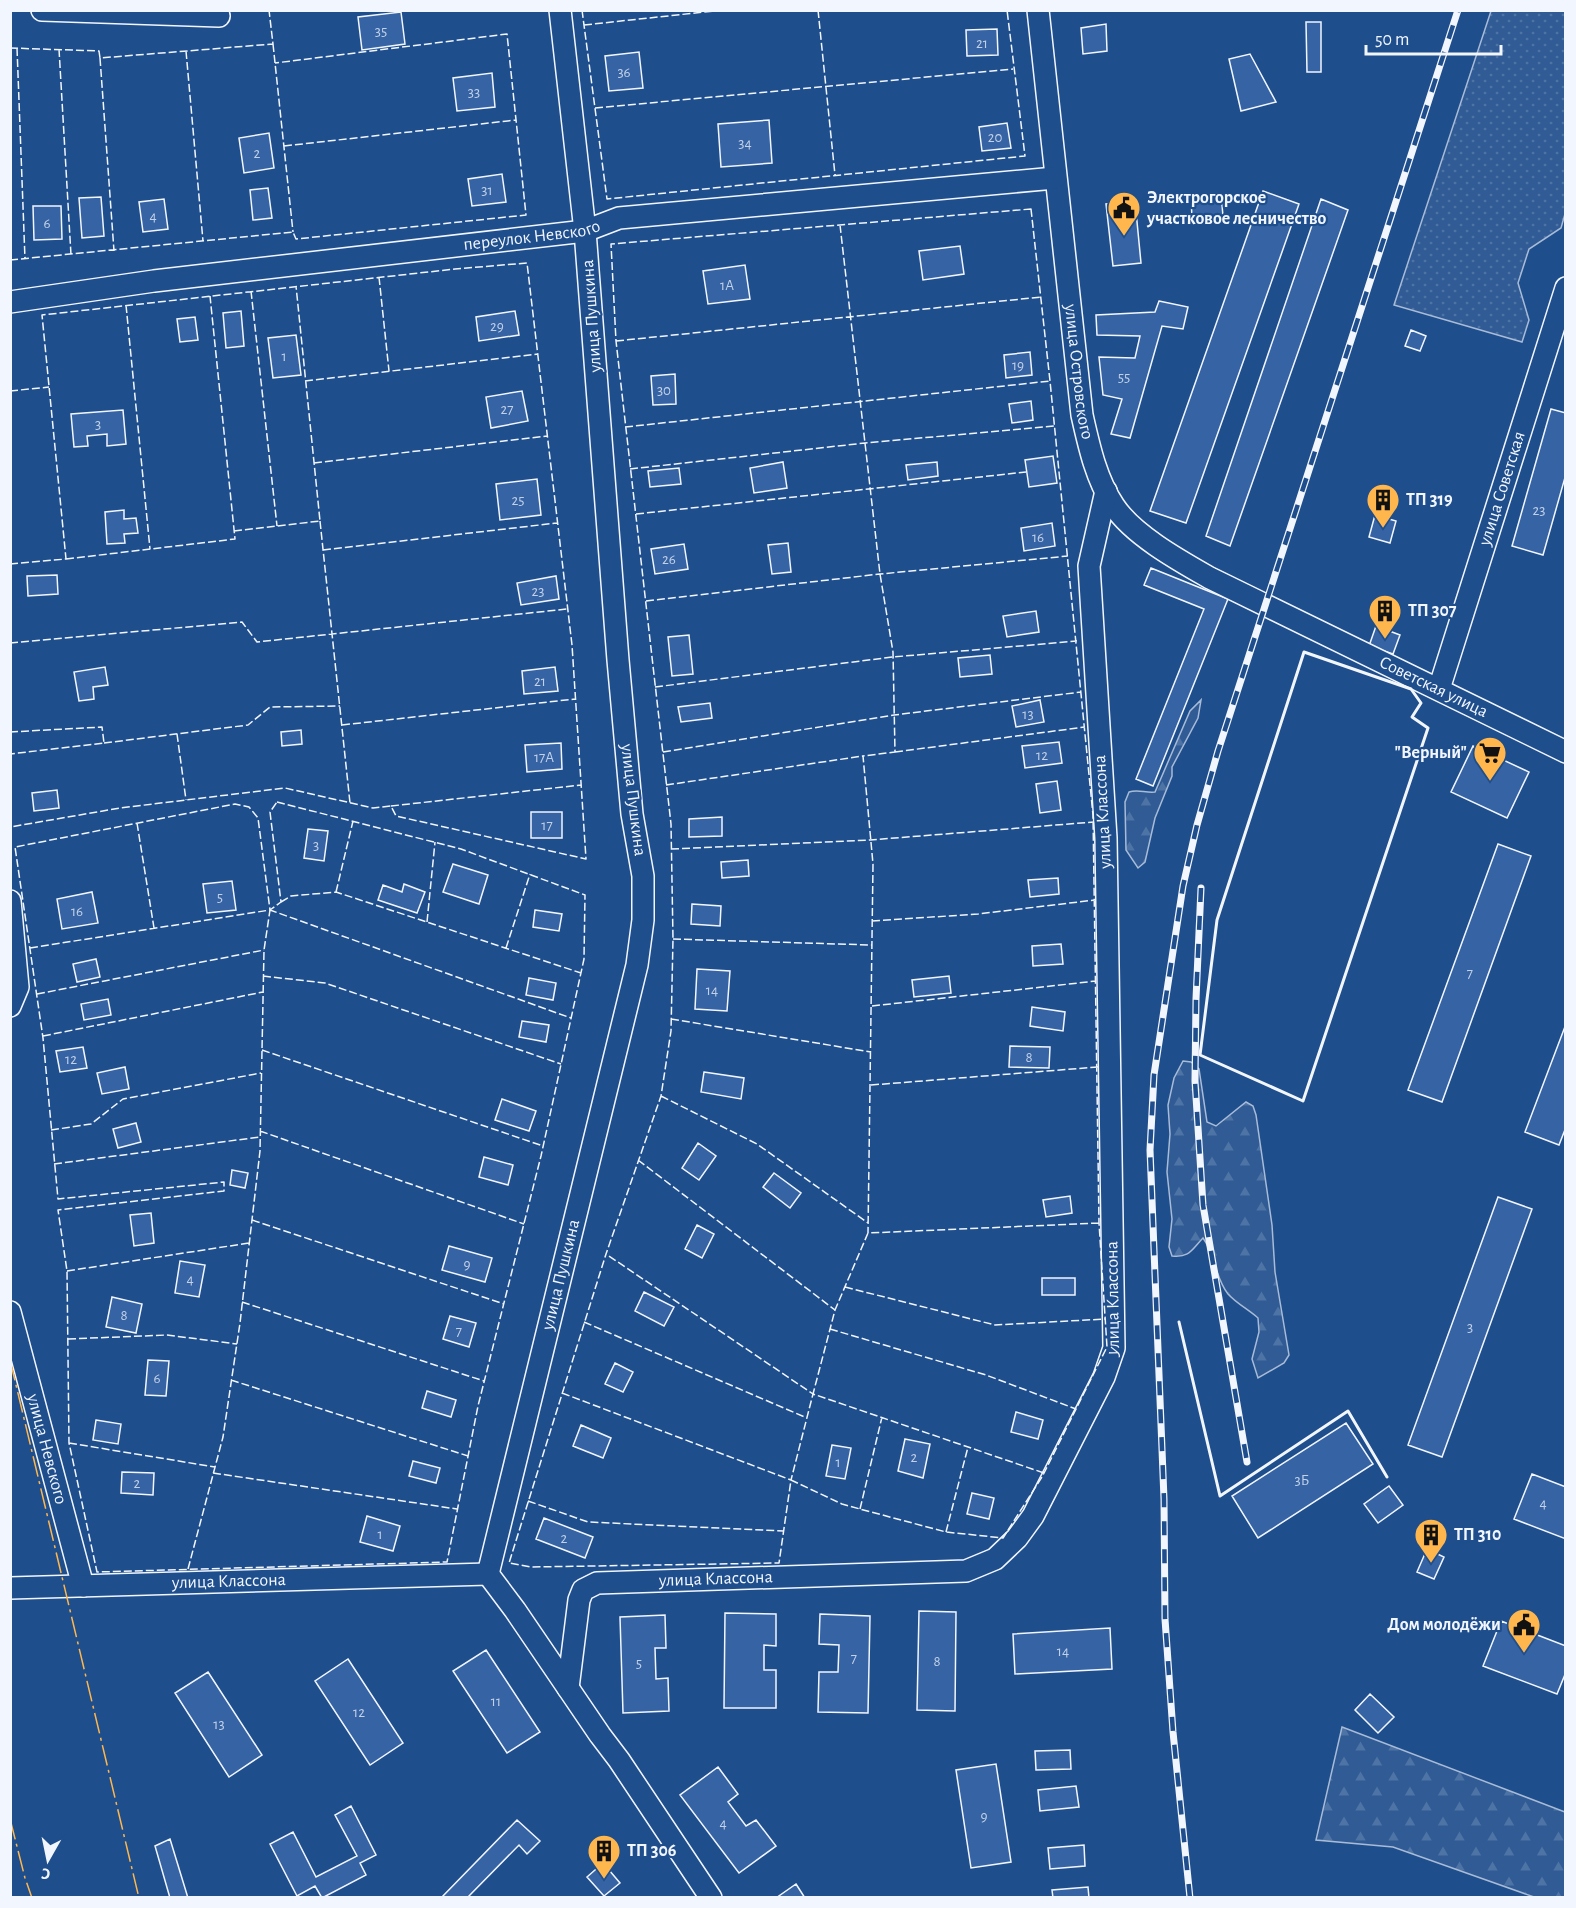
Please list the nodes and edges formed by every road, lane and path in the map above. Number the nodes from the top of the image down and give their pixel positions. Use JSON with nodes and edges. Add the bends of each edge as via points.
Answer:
{"nodes":[{"id":1,"x":42,"y":10,"type":"edge"},
{"id":2,"x":560,"y":10,"type":"edge"},
{"id":3,"x":1038,"y":10,"type":"edge"},
{"id":4,"x":219,"y":16,"type":"dead end"},
{"id":5,"x":1055,"y":178,"type":"junction"},
{"id":6,"x":585,"y":231,"type":"junction"},
{"id":7,"x":1566,"y":288,"type":"edge"},
{"id":8,"x":10,"y":302,"type":"edge"},
{"id":9,"x":1106,"y":490,"type":"junction"},
{"id":10,"x":1302,"y":621,"type":"joint"},
{"id":11,"x":1439,"y":689,"type":"junction"},
{"id":12,"x":1566,"y":752,"type":"edge"},
{"id":13,"x":10,"y":901,"type":"edge"},
{"id":14,"x":10,"y":1006,"type":"edge"},
{"id":15,"x":10,"y":1312,"type":"edge"},
{"id":16,"x":488,"y":1574,"type":"junction"},
{"id":17,"x":83,"y":1586,"type":"junction"},
{"id":18,"x":10,"y":1588,"type":"edge"},
{"id":19,"x":568,"y":1688,"type":"junction"},
{"id":20,"x":711,"y":1898,"type":"edge"}],
"edges":[{"from":1,"to":4,"type":"street"},
{"from":2,"to":6,"type":"street","name":"улица Пушкина"},
{"from":3,"to":5,"type":"street","name":"улица Островского"},
{"from":5,"to":6,"type":"street","name":"переулок Невского","via":[[619,218]]},
{"from":5,"to":9,"type":"street","name":"улица Островского","via":[[1082,415],[1091,455]]},
{"from":6,"to":8,"type":"street","name":"переулок Невского"},
{"from":6,"to":16,"type":"street","name":"улица Пушкина","via":[[620,684],[632,814],[643,876],[643,920],[634,976]]},
{"from":7,"to":11,"type":"street","name":"улица Советская"},
{"from":9,"to":10,"type":"street","name":"улица Островского","via":[[1130,524],[1179,560],[1280,614]]},
{"from":9,"to":19,"type":"street","name":"улица Классона","via":[[1089,566],[1106,862],[1114,1348],[1104,1377],[1033,1516],[995,1559],[966,1571],[597,1583],[583,1590],[579,1600]]},
{"from":10,"to":11,"type":"street","name":"Советская улица"},
{"from":11,"to":12,"type":"street","name":"Советская улица"},
{"from":13,"to":14,"type":"street","via":[[18,987]]},
{"from":15,"to":17,"type":"street","name":"улица Невского"},
{"from":16,"to":17,"type":"street","name":"улица Классона"},
{"from":16,"to":19,"type":"street"},
{"from":17,"to":18,"type":"street","name":"улица Классона"},
{"from":19,"to":20,"type":"street"}]}
